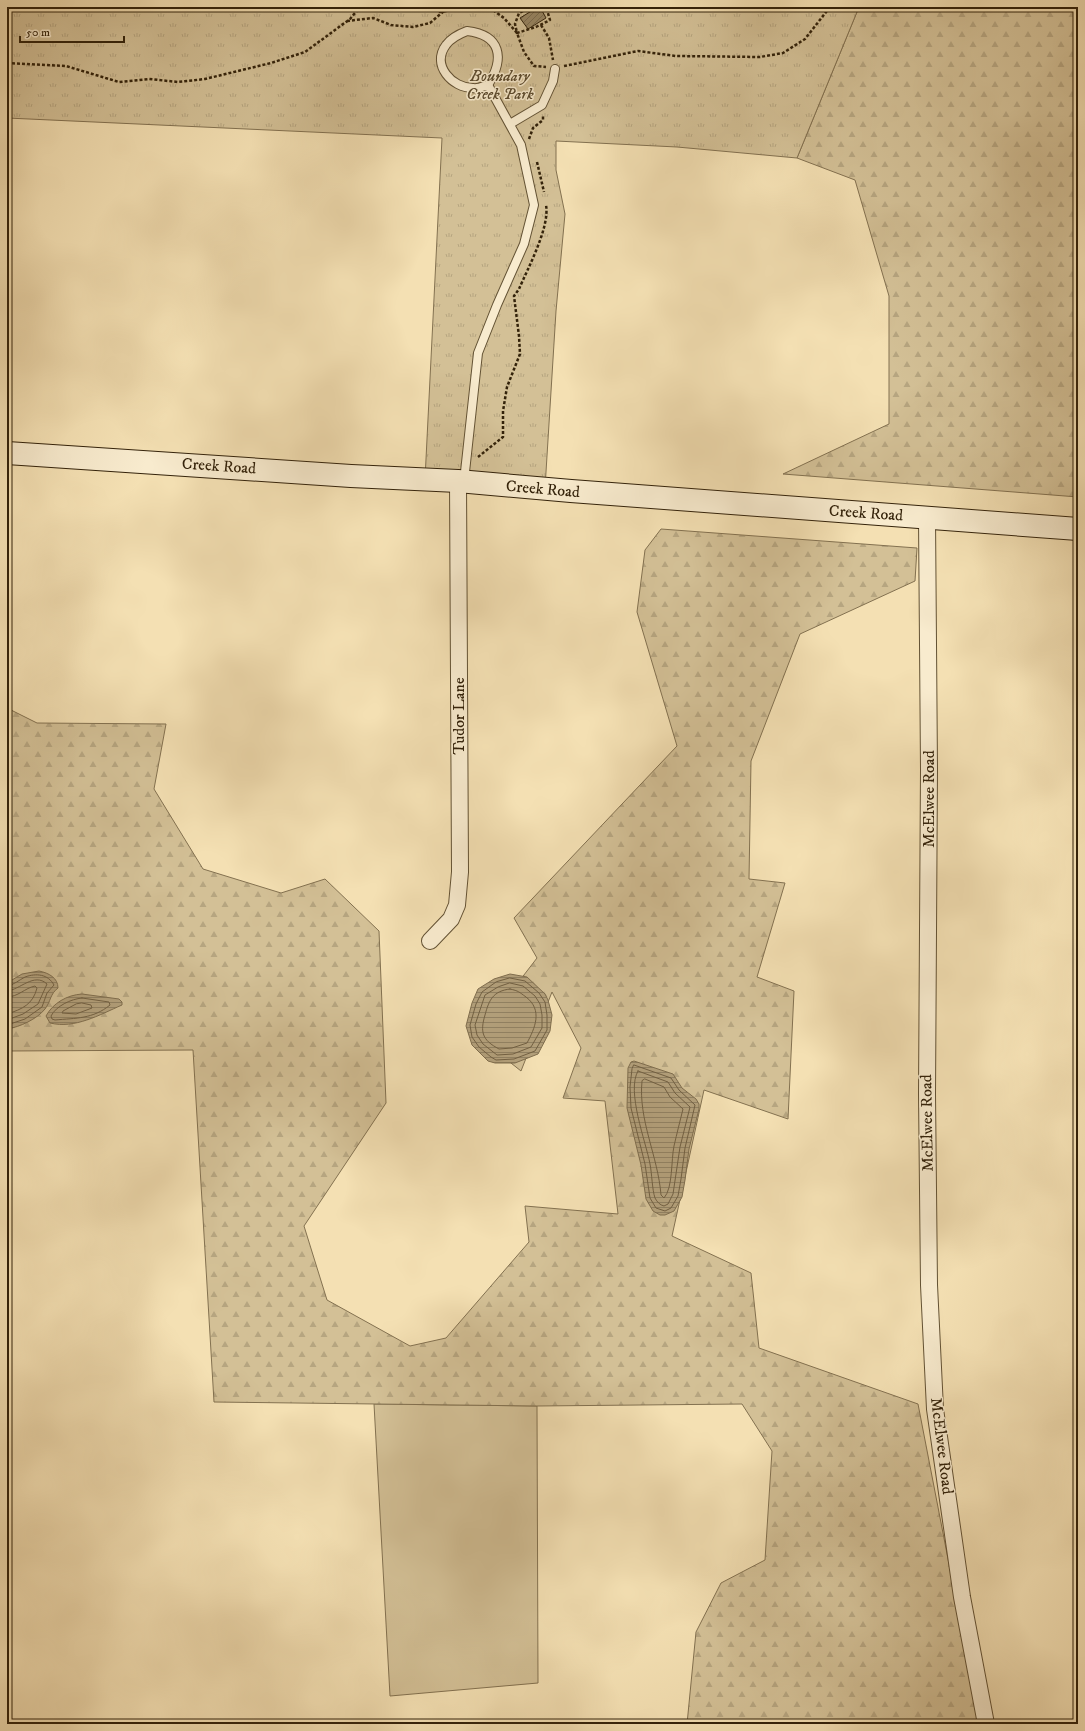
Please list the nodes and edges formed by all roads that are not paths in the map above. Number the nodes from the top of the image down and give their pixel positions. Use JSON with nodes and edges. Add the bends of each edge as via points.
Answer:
{"nodes":[{"id":1,"x":555,"y":69,"type":"road end"},
{"id":2,"x":488,"y":85,"type":"junction"},
{"id":3,"x":510,"y":124,"type":"junction"},
{"id":4,"x":7,"y":453,"type":"edge"},
{"id":5,"x":461,"y":481,"type":"junction"},
{"id":6,"x":928,"y":518,"type":"junction"},
{"id":7,"x":1078,"y":529,"type":"edge"},
{"id":8,"x":430,"y":941,"type":"dead end"},
{"id":9,"x":986,"y":1724,"type":"edge"}],
"edges":[{"from":1,"to":3,"type":"lane","via":[[542,105]]},
{"from":2,"to":2,"type":"lane","via":[[494,75],[498,56],[489,37],[467,31],[445,45],[441,58],[444,72],[452,82],[473,88]]},
{"from":2,"to":3,"type":"lane"},
{"from":3,"to":5,"type":"lane","via":[[520,144],[534,205],[524,244],[478,353]]},
{"from":4,"to":5,"type":"main road","name":"Creek Road"},
{"from":5,"to":6,"type":"main road","name":"Creek Road","via":[[571,492]]},
{"from":5,"to":8,"type":"street","name":"Tudor Lane","via":[[460,872],[457,905],[451,918]]},
{"from":6,"to":7,"type":"main road","name":"Creek Road"},
{"from":6,"to":9,"type":"street","name":"McElwee Road","via":[[929,1285],[935,1409],[962,1597]]}]}
